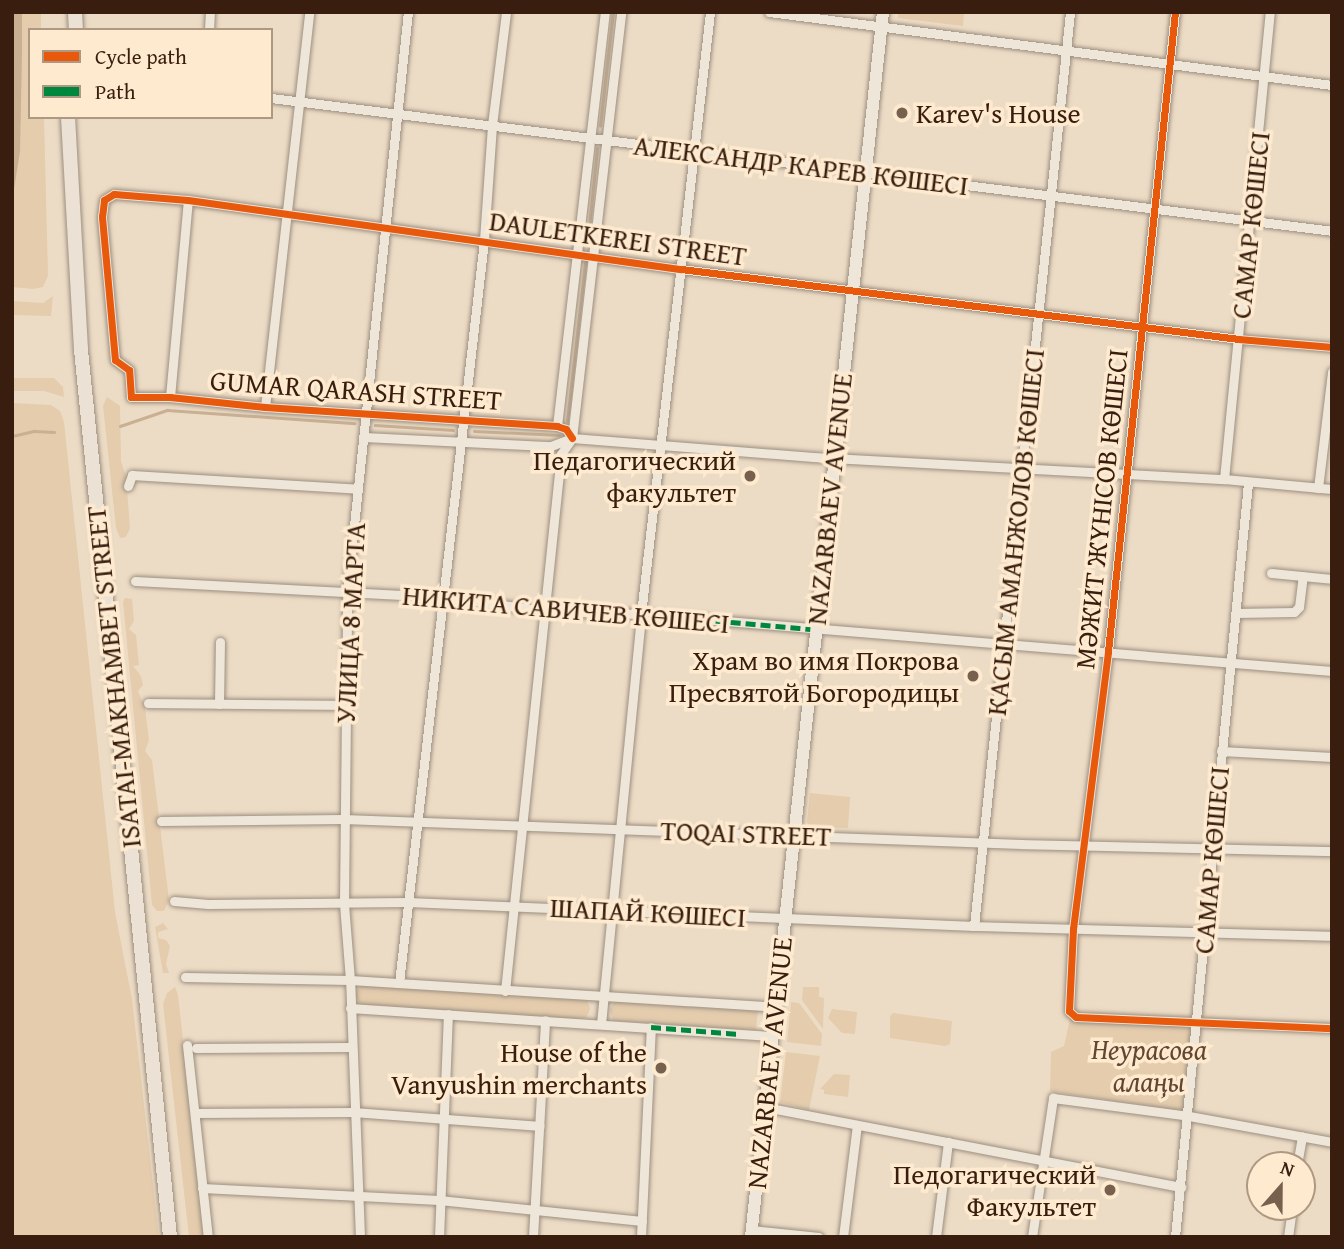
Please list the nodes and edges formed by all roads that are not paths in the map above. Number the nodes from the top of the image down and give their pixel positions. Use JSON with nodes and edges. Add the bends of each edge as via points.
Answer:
{"nodes":[{"id":1,"x":309,"y":12,"type":"edge"},
{"id":2,"x":408,"y":12,"type":"edge"},
{"id":3,"x":506,"y":12,"type":"edge"},
{"id":4,"x":605,"y":12,"type":"edge"},
{"id":5,"x":621,"y":12,"type":"edge"},
{"id":6,"x":710,"y":12,"type":"edge"},
{"id":7,"x":768,"y":12,"type":"edge"},
{"id":8,"x":883,"y":12,"type":"edge"},
{"id":9,"x":1070,"y":12,"type":"edge"},
{"id":10,"x":1175,"y":12,"type":"edge"},
{"id":11,"x":1270,"y":12,"type":"edge"},
{"id":12,"x":881,"y":26,"type":"junction"},
{"id":13,"x":1066,"y":51,"type":"junction"},
{"id":14,"x":1169,"y":63,"type":"junction"},
{"id":15,"x":1264,"y":78,"type":"junction"},
{"id":16,"x":1332,"y":85,"type":"edge"},
{"id":17,"x":273,"y":98,"type":"edge"},
{"id":18,"x":299,"y":101,"type":"junction"},
{"id":19,"x":397,"y":113,"type":"junction"},
{"id":20,"x":68,"y":119,"type":"edge"},
{"id":21,"x":78,"y":119,"type":"edge"},
{"id":22,"x":492,"y":125,"type":"junction"},
{"id":23,"x":591,"y":136,"type":"junction"},
{"id":24,"x":608,"y":139,"type":"junction"},
{"id":25,"x":694,"y":150,"type":"junction"},
{"id":26,"x":865,"y":173,"type":"junction"},
{"id":27,"x":1051,"y":198,"type":"junction"},
{"id":28,"x":188,"y":200,"type":"junction"},
{"id":29,"x":1155,"y":210,"type":"junction"},
{"id":30,"x":285,"y":213,"type":"junction"},
{"id":31,"x":1247,"y":222,"type":"junction"},
{"id":32,"x":386,"y":226,"type":"junction"},
{"id":33,"x":1332,"y":231,"type":"edge"},
{"id":34,"x":484,"y":240,"type":"junction"},
{"id":35,"x":579,"y":253,"type":"junction"},
{"id":36,"x":594,"y":255,"type":"junction"},
{"id":37,"x":681,"y":269,"type":"junction"},
{"id":38,"x":852,"y":290,"type":"junction"},
{"id":39,"x":1038,"y":312,"type":"junction"},
{"id":40,"x":1142,"y":325,"type":"junction"},
{"id":41,"x":1239,"y":339,"type":"junction"},
{"id":42,"x":1332,"y":347,"type":"edge"},
{"id":43,"x":1332,"y":372,"type":"edge"},
{"id":44,"x":131,"y":397,"type":"joint"},
{"id":45,"x":170,"y":397,"type":"junction"},
{"id":46,"x":265,"y":407,"type":"junction"},
{"id":47,"x":366,"y":414,"type":"junction"},
{"id":48,"x":462,"y":419,"type":"junction"},
{"id":49,"x":557,"y":426,"type":"junction"},
{"id":50,"x":363,"y":437,"type":"junction"},
{"id":51,"x":572,"y":438,"type":"junction"},
{"id":52,"x":460,"y":441,"type":"junction"},
{"id":53,"x":661,"y":444,"type":"junction"},
{"id":54,"x":834,"y":458,"type":"junction"},
{"id":55,"x":1022,"y":468,"type":"junction"},
{"id":56,"x":1127,"y":474,"type":"junction"},
{"id":57,"x":1224,"y":479,"type":"junction"},
{"id":58,"x":1248,"y":483,"type":"junction"},
{"id":59,"x":128,"y":486,"type":"dead end"},
{"id":60,"x":1318,"y":488,"type":"junction"},
{"id":61,"x":358,"y":489,"type":"junction"},
{"id":62,"x":1332,"y":489,"type":"edge"},
{"id":63,"x":1272,"y":573,"type":"dead end"},
{"id":64,"x":1303,"y":576,"type":"junction"},
{"id":65,"x":1332,"y":579,"type":"edge"},
{"id":66,"x":135,"y":581,"type":"dead end"},
{"id":67,"x":347,"y":592,"type":"junction"},
{"id":68,"x":445,"y":597,"type":"junction"},
{"id":69,"x":545,"y":611,"type":"junction"},
{"id":70,"x":1236,"y":613,"type":"junction"},
{"id":71,"x":641,"y":614,"type":"junction"},
{"id":72,"x":812,"y":629,"type":"junction"},
{"id":73,"x":220,"y":642,"type":"dead end"},
{"id":74,"x":1004,"y":643,"type":"junction"},
{"id":75,"x":1108,"y":652,"type":"junction"},
{"id":76,"x":1228,"y":661,"type":"junction"},
{"id":77,"x":1332,"y":671,"type":"edge"},
{"id":78,"x":148,"y":703,"type":"dead end"},
{"id":79,"x":219,"y":704,"type":"junction"},
{"id":80,"x":346,"y":705,"type":"junction"},
{"id":81,"x":1221,"y":751,"type":"junction"},
{"id":82,"x":1332,"y":757,"type":"edge"},
{"id":83,"x":343,"y":819,"type":"junction"},
{"id":84,"x":161,"y":821,"type":"dead end"},
{"id":85,"x":418,"y":823,"type":"junction"},
{"id":86,"x":523,"y":826,"type":"junction"},
{"id":87,"x":619,"y":828,"type":"junction"},
{"id":88,"x":793,"y":834,"type":"junction"},
{"id":89,"x":982,"y":842,"type":"junction"},
{"id":90,"x":1084,"y":845,"type":"junction"},
{"id":91,"x":1213,"y":850,"type":"junction"},
{"id":92,"x":1332,"y":851,"type":"edge"},
{"id":93,"x":174,"y":901,"type":"dead end"},
{"id":94,"x":408,"y":902,"type":"junction"},
{"id":95,"x":344,"y":903,"type":"junction"},
{"id":96,"x":513,"y":906,"type":"junction"},
{"id":97,"x":612,"y":911,"type":"junction"},
{"id":98,"x":784,"y":919,"type":"junction"},
{"id":99,"x":974,"y":926,"type":"junction"},
{"id":100,"x":1073,"y":929,"type":"junction"},
{"id":101,"x":1204,"y":932,"type":"junction"},
{"id":102,"x":1332,"y":936,"type":"edge"},
{"id":103,"x":185,"y":977,"type":"dead end"},
{"id":104,"x":351,"y":980,"type":"junction"},
{"id":105,"x":399,"y":983,"type":"junction"},
{"id":106,"x":505,"y":990,"type":"junction"},
{"id":107,"x":604,"y":996,"type":"junction"},
{"id":108,"x":776,"y":1007,"type":"junction"},
{"id":109,"x":350,"y":1008,"type":"junction"},
{"id":110,"x":449,"y":1014,"type":"junction"},
{"id":111,"x":545,"y":1020,"type":"junction"},
{"id":112,"x":1194,"y":1022,"type":"junction"},
{"id":113,"x":601,"y":1024,"type":"junction"},
{"id":114,"x":651,"y":1027,"type":"junction"},
{"id":115,"x":1332,"y":1028,"type":"edge"},
{"id":116,"x":774,"y":1036,"type":"junction"},
{"id":117,"x":352,"y":1047,"type":"junction"},
{"id":118,"x":765,"y":1107,"type":"junction"},
{"id":119,"x":354,"y":1112,"type":"junction"},
{"id":120,"x":195,"y":1113,"type":"junction"},
{"id":121,"x":1189,"y":1116,"type":"junction"},
{"id":122,"x":443,"y":1118,"type":"junction"},
{"id":123,"x":857,"y":1125,"type":"junction"},
{"id":124,"x":539,"y":1126,"type":"junction"},
{"id":125,"x":1301,"y":1136,"type":"junction"},
{"id":126,"x":948,"y":1142,"type":"junction"},
{"id":127,"x":1332,"y":1142,"type":"edge"},
{"id":128,"x":1299,"y":1151,"type":"edge"},
{"id":129,"x":1043,"y":1161,"type":"junction"},
{"id":130,"x":1181,"y":1187,"type":"junction"},
{"id":131,"x":202,"y":1188,"type":"junction"},
{"id":132,"x":358,"y":1196,"type":"junction"},
{"id":133,"x":439,"y":1200,"type":"junction"},
{"id":134,"x":535,"y":1211,"type":"junction"},
{"id":135,"x":642,"y":1221,"type":"junction"},
{"id":136,"x":751,"y":1233,"type":"edge"},
{"id":137,"x":170,"y":1237,"type":"edge"},
{"id":138,"x":178,"y":1237,"type":"edge"},
{"id":139,"x":208,"y":1237,"type":"edge"},
{"id":140,"x":360,"y":1237,"type":"edge"},
{"id":141,"x":439,"y":1237,"type":"edge"},
{"id":142,"x":533,"y":1237,"type":"edge"},
{"id":143,"x":641,"y":1237,"type":"edge"},
{"id":144,"x":819,"y":1237,"type":"edge"},
{"id":145,"x":843,"y":1237,"type":"edge"},
{"id":146,"x":936,"y":1237,"type":"edge"},
{"id":147,"x":1032,"y":1237,"type":"edge"},
{"id":148,"x":1175,"y":1237,"type":"edge"}],
"edges":[{"from":1,"to":18,"type":"street"},
{"from":2,"to":19,"type":"street","name":"УЛИЦА 8 МАРТА"},
{"from":3,"to":22,"type":"street"},
{"from":4,"to":23,"type":"street"},
{"from":5,"to":24,"type":"street"},
{"from":6,"to":25,"type":"street"},
{"from":7,"to":12,"type":"street"},
{"from":8,"to":12,"type":"main road","name":"NAZARBAEV AVENUE"},
{"from":9,"to":13,"type":"street","name":"ҚАСЫМ АМАНЖОЛОВ КӨШЕСІ"},
{"from":10,"to":14,"type":"street","name":"МӘЖИТ ЖҮНІСОВ КӨШЕСІ"},
{"from":11,"to":15,"type":"street","name":"САМАР КӨШЕСІ"},
{"from":12,"to":13,"type":"street"},
{"from":12,"to":26,"type":"main road","name":"NAZARBAEV AVENUE"},
{"from":13,"to":14,"type":"street"},
{"from":13,"to":27,"type":"street","name":"ҚАСЫМ АМАНЖОЛОВ КӨШЕСІ"},
{"from":14,"to":15,"type":"street"},
{"from":14,"to":29,"type":"street","name":"МӘЖИТ ЖҮНІСОВ КӨШЕСІ"},
{"from":15,"to":16,"type":"street"},
{"from":15,"to":31,"type":"street","name":"САМАР КӨШЕСІ"},
{"from":17,"to":18,"type":"street","name":"АЛЕКСАНДР КАРЕВ КӨШЕСІ"},
{"from":18,"to":19,"type":"street","name":"АЛЕКСАНДР КАРЕВ КӨШЕСІ"},
{"from":18,"to":30,"type":"street"},
{"from":19,"to":22,"type":"street","name":"АЛЕКСАНДР КАРЕВ КӨШЕСІ"},
{"from":19,"to":32,"type":"street","name":"УЛИЦА 8 МАРТА"},
{"from":20,"to":137,"type":"main road","name":"ISATAI-MAKHAMBET STREET","via":[[82,361]]},
{"from":21,"to":138,"type":"main road","name":"ISATAI-MAKHAMBET STREET","via":[[89,349]]},
{"from":22,"to":23,"type":"street","name":"АЛЕКСАНДР КАРЕВ КӨШЕСІ"},
{"from":22,"to":34,"type":"street"},
{"from":23,"to":24,"type":"street","name":"АЛЕКСАНДР КАРЕВ КӨШЕСІ"},
{"from":23,"to":35,"type":"street"},
{"from":24,"to":25,"type":"street","name":"АЛЕКСАНДР КАРЕВ КӨШЕСІ"},
{"from":24,"to":36,"type":"street"},
{"from":25,"to":26,"type":"street","name":"АЛЕКСАНДР КАРЕВ КӨШЕСІ"},
{"from":25,"to":37,"type":"street"},
{"from":26,"to":27,"type":"street","name":"АЛЕКСАНДР КАРЕВ КӨШЕСІ"},
{"from":26,"to":38,"type":"main road","name":"NAZARBAEV AVENUE"},
{"from":27,"to":29,"type":"street","name":"АЛЕКСАНДР КАРЕВ КӨШЕСІ"},
{"from":27,"to":39,"type":"street","name":"ҚАСЫМ АМАНЖОЛОВ КӨШЕСІ"},
{"from":28,"to":30,"type":"street","name":"DAULETKEREI STREET"},
{"from":28,"to":44,"type":"street","name":"DAULETKEREI STREET","via":[[114,194],[104,200],[115,360],[129,370]]},
{"from":28,"to":45,"type":"street"},
{"from":29,"to":31,"type":"street","name":"АЛЕКСАНДР КАРЕВ КӨШЕСІ"},
{"from":29,"to":40,"type":"street","name":"МӘЖИТ ЖҮНІСОВ КӨШЕСІ"},
{"from":30,"to":32,"type":"street","name":"DAULETKEREI STREET"},
{"from":30,"to":46,"type":"street"},
{"from":31,"to":33,"type":"street","name":"АЛЕКСАНДР КАРЕВ КӨШЕСІ"},
{"from":31,"to":41,"type":"street","name":"САМАР КӨШЕСІ"},
{"from":32,"to":34,"type":"street","name":"DAULETKEREI STREET"},
{"from":32,"to":47,"type":"street","name":"УЛИЦА 8 МАРТА"},
{"from":34,"to":35,"type":"street","name":"DAULETKEREI STREET"},
{"from":34,"to":48,"type":"street"},
{"from":35,"to":36,"type":"street","name":"DAULETKEREI STREET"},
{"from":35,"to":49,"type":"street"},
{"from":36,"to":37,"type":"street","name":"DAULETKEREI STREET"},
{"from":36,"to":51,"type":"street"},
{"from":37,"to":38,"type":"street","name":"DAULETKEREI STREET"},
{"from":37,"to":53,"type":"street"},
{"from":38,"to":39,"type":"street","name":"DAULETKEREI STREET"},
{"from":38,"to":54,"type":"main road","name":"NAZARBAEV AVENUE"},
{"from":39,"to":40,"type":"street","name":"DAULETKEREI STREET"},
{"from":39,"to":55,"type":"street","name":"ҚАСЫМ АМАНЖОЛОВ КӨШЕСІ"},
{"from":40,"to":41,"type":"street","name":"DAULETKEREI STREET"},
{"from":40,"to":56,"type":"street","name":"МӘЖИТ ЖҮНІСОВ КӨШЕСІ"},
{"from":41,"to":42,"type":"street","name":"DAULETKEREI STREET"},
{"from":41,"to":57,"type":"street","name":"САМАР КӨШЕСІ"},
{"from":43,"to":60,"type":"street"},
{"from":44,"to":45,"type":"street","name":"GUMAR QARASH STREET"},
{"from":45,"to":46,"type":"street","name":"GUMAR QARASH STREET"},
{"from":46,"to":47,"type":"street","name":"GUMAR QARASH STREET"},
{"from":47,"to":48,"type":"street","name":"GUMAR QARASH STREET"},
{"from":47,"to":50,"type":"street","name":"УЛИЦА 8 МАРТА"},
{"from":48,"to":49,"type":"street","name":"GUMAR QARASH STREET"},
{"from":48,"to":52,"type":"street"},
{"from":49,"to":51,"type":"street"},
{"from":50,"to":52,"type":"street","name":"GUMAR QARASH STREET"},
{"from":50,"to":61,"type":"street","name":"УЛИЦА 8 МАРТА"},
{"from":51,"to":52,"type":"street","name":"GUMAR QARASH STREET","via":[[551,446]]},
{"from":51,"to":53,"type":"street","name":"GUMAR QARASH STREET"},
{"from":51,"to":69,"type":"street","via":[[561,454]]},
{"from":52,"to":68,"type":"street"},
{"from":53,"to":54,"type":"street","name":"GUMAR QARASH STREET"},
{"from":53,"to":71,"type":"street"},
{"from":54,"to":55,"type":"street","name":"GUMAR QARASH STREET"},
{"from":54,"to":72,"type":"main road","name":"NAZARBAEV AVENUE"},
{"from":55,"to":56,"type":"street","name":"GUMAR QARASH STREET"},
{"from":55,"to":74,"type":"street","name":"ҚАСЫМ АМАНЖОЛОВ КӨШЕСІ"},
{"from":56,"to":57,"type":"street","name":"GUMAR QARASH STREET"},
{"from":56,"to":75,"type":"street","name":"МӘЖИТ ЖҮНІСОВ КӨШЕСІ"},
{"from":57,"to":58,"type":"street","name":"GUMAR QARASH STREET"},
{"from":58,"to":60,"type":"street","name":"GUMAR QARASH STREET"},
{"from":58,"to":70,"type":"street","name":"САМАР КӨШЕСІ"},
{"from":59,"to":61,"type":"street","via":[[132,475]]},
{"from":60,"to":62,"type":"street","name":"GUMAR QARASH STREET"},
{"from":61,"to":67,"type":"street","name":"УЛИЦА 8 МАРТА"},
{"from":63,"to":64,"type":"street"},
{"from":64,"to":65,"type":"street"},
{"from":64,"to":70,"type":"street","via":[[1299,607],[1294,612]]},
{"from":66,"to":67,"type":"street","name":"НИКИТА САВИЧЕВ КӨШЕСІ"},
{"from":67,"to":68,"type":"street","name":"НИКИТА САВИЧЕВ КӨШЕСІ"},
{"from":67,"to":80,"type":"street","name":"УЛИЦА 8 МАРТА"},
{"from":68,"to":69,"type":"street","name":"НИКИТА САВИЧЕВ КӨШЕСІ"},
{"from":68,"to":85,"type":"street"},
{"from":69,"to":71,"type":"street","name":"НИКИТА САВИЧЕВ КӨШЕСІ"},
{"from":69,"to":86,"type":"street"},
{"from":70,"to":76,"type":"street","name":"САМАР КӨШЕСІ"},
{"from":71,"to":72,"type":"street","name":"НИКИТА САВИЧЕВ КӨШЕСІ"},
{"from":71,"to":87,"type":"street"},
{"from":72,"to":74,"type":"street","name":"НИКИТА САВИЧЕВ КӨШЕСІ"},
{"from":72,"to":88,"type":"main road","name":"NAZARBAEV AVENUE"},
{"from":73,"to":79,"type":"street"},
{"from":74,"to":75,"type":"street","name":"НИКИТА САВИЧЕВ КӨШЕСІ"},
{"from":74,"to":89,"type":"street","name":"ҚАСЫМ АМАНЖОЛОВ КӨШЕСІ"},
{"from":75,"to":76,"type":"street","name":"НИКИТА САВИЧЕВ КӨШЕСІ"},
{"from":75,"to":90,"type":"street","name":"МӘЖИТ ЖҮНІСОВ КӨШЕСІ"},
{"from":76,"to":77,"type":"street","name":"НИКИТА САВИЧЕВ КӨШЕСІ"},
{"from":76,"to":81,"type":"street","name":"САМАР КӨШЕСІ"},
{"from":78,"to":79,"type":"street"},
{"from":79,"to":80,"type":"street"},
{"from":80,"to":83,"type":"street","name":"УЛИЦА 8 МАРТА"},
{"from":81,"to":82,"type":"street"},
{"from":81,"to":91,"type":"street","name":"САМАР КӨШЕСІ"},
{"from":83,"to":84,"type":"street","name":"TOQAI STREET"},
{"from":83,"to":85,"type":"street","name":"TOQAI STREET"},
{"from":83,"to":95,"type":"street","name":"УЛИЦА 8 МАРТА"},
{"from":85,"to":86,"type":"street","name":"TOQAI STREET"},
{"from":85,"to":94,"type":"street"},
{"from":86,"to":87,"type":"street","name":"TOQAI STREET"},
{"from":86,"to":96,"type":"street"},
{"from":87,"to":88,"type":"street","name":"TOQAI STREET"},
{"from":87,"to":97,"type":"street"},
{"from":88,"to":89,"type":"street","name":"TOQAI STREET"},
{"from":88,"to":98,"type":"main road","name":"NAZARBAEV AVENUE"},
{"from":89,"to":90,"type":"street","name":"TOQAI STREET"},
{"from":89,"to":99,"type":"street","name":"ҚАСЫМ АМАНЖОЛОВ КӨШЕСІ"},
{"from":90,"to":91,"type":"street","name":"TOQAI STREET"},
{"from":90,"to":100,"type":"street","name":"МӘЖИТ ЖҮНІСОВ КӨШЕСІ"},
{"from":91,"to":92,"type":"street","name":"TOQAI STREET"},
{"from":91,"to":101,"type":"street","name":"САМАР КӨШЕСІ"},
{"from":93,"to":95,"type":"street","name":"ШАПАЙ КӨШЕСІ"},
{"from":94,"to":95,"type":"street","name":"ШАПАЙ КӨШЕСІ"},
{"from":94,"to":96,"type":"street","name":"ШАПАЙ КӨШЕСІ"},
{"from":94,"to":105,"type":"street"},
{"from":95,"to":104,"type":"street","name":"УЛИЦА 8 МАРТА"},
{"from":96,"to":97,"type":"street","name":"ШАПАЙ КӨШЕСІ"},
{"from":96,"to":106,"type":"street"},
{"from":97,"to":98,"type":"street","name":"ШАПАЙ КӨШЕСІ"},
{"from":97,"to":107,"type":"street"},
{"from":98,"to":99,"type":"street","name":"ШАПАЙ КӨШЕСІ"},
{"from":98,"to":108,"type":"main road","name":"NAZARBAEV AVENUE"},
{"from":99,"to":100,"type":"street","name":"ШАПАЙ КӨШЕСІ"},
{"from":100,"to":101,"type":"street","name":"ШАПАЙ КӨШЕСІ"},
{"from":100,"to":112,"type":"street","name":"МӘЖИТ ЖҮНІСОВ КӨШЕСІ","via":[[1069,1010],[1076,1017]]},
{"from":101,"to":102,"type":"street","name":"ШАПАЙ КӨШЕСІ"},
{"from":101,"to":112,"type":"street","name":"САМАР КӨШЕСІ"},
{"from":103,"to":104,"type":"street"},
{"from":104,"to":105,"type":"street"},
{"from":104,"to":109,"type":"street","name":"УЛИЦА 8 МАРТА"},
{"from":105,"to":106,"type":"street"},
{"from":106,"to":107,"type":"street"},
{"from":107,"to":108,"type":"street"},
{"from":107,"to":113,"type":"street"},
{"from":108,"to":116,"type":"main road","name":"NAZARBAEV AVENUE"},
{"from":109,"to":110,"type":"street"},
{"from":109,"to":117,"type":"street","name":"УЛИЦА 8 МАРТА"},
{"from":110,"to":111,"type":"street"},
{"from":110,"to":122,"type":"street"},
{"from":111,"to":113,"type":"street"},
{"from":111,"to":124,"type":"street"},
{"from":112,"to":115,"type":"street"},
{"from":112,"to":121,"type":"street","name":"САМАР КӨШЕСІ"},
{"from":113,"to":114,"type":"street"},
{"from":114,"to":116,"type":"street"},
{"from":114,"to":135,"type":"street"},
{"from":116,"to":118,"type":"main road","name":"NAZARBAEV AVENUE"},
{"from":117,"to":119,"type":"street","name":"УЛИЦА 8 МАРТА"},
{"from":117,"to":120,"type":"street","via":[[191,1046]]},
{"from":118,"to":123,"type":"street"},
{"from":118,"to":136,"type":"main road","name":"NAZARBAEV AVENUE"},
{"from":119,"to":120,"type":"street"},
{"from":119,"to":122,"type":"street"},
{"from":119,"to":132,"type":"street","name":"УЛИЦА 8 МАРТА"},
{"from":120,"to":131,"type":"street"},
{"from":121,"to":125,"type":"street"},
{"from":121,"to":129,"type":"street","via":[[1053,1098]]},
{"from":121,"to":130,"type":"street","name":"САМАР КӨШЕСІ"},
{"from":122,"to":124,"type":"street"},
{"from":122,"to":133,"type":"street"},
{"from":123,"to":126,"type":"street"},
{"from":123,"to":145,"type":"street"},
{"from":124,"to":134,"type":"street"},
{"from":125,"to":127,"type":"street"},
{"from":125,"to":128,"type":"street"},
{"from":126,"to":129,"type":"street"},
{"from":126,"to":146,"type":"street"},
{"from":129,"to":130,"type":"street"},
{"from":129,"to":147,"type":"street"},
{"from":130,"to":148,"type":"street","name":"САМАР КӨШЕСІ"},
{"from":131,"to":132,"type":"street"},
{"from":131,"to":139,"type":"street"},
{"from":132,"to":133,"type":"street"},
{"from":132,"to":140,"type":"street","name":"УЛИЦА 8 МАРТА"},
{"from":133,"to":134,"type":"street"},
{"from":133,"to":141,"type":"street"},
{"from":134,"to":135,"type":"street"},
{"from":134,"to":142,"type":"street"},
{"from":135,"to":143,"type":"street"},
{"from":136,"to":144,"type":"street"}]}
